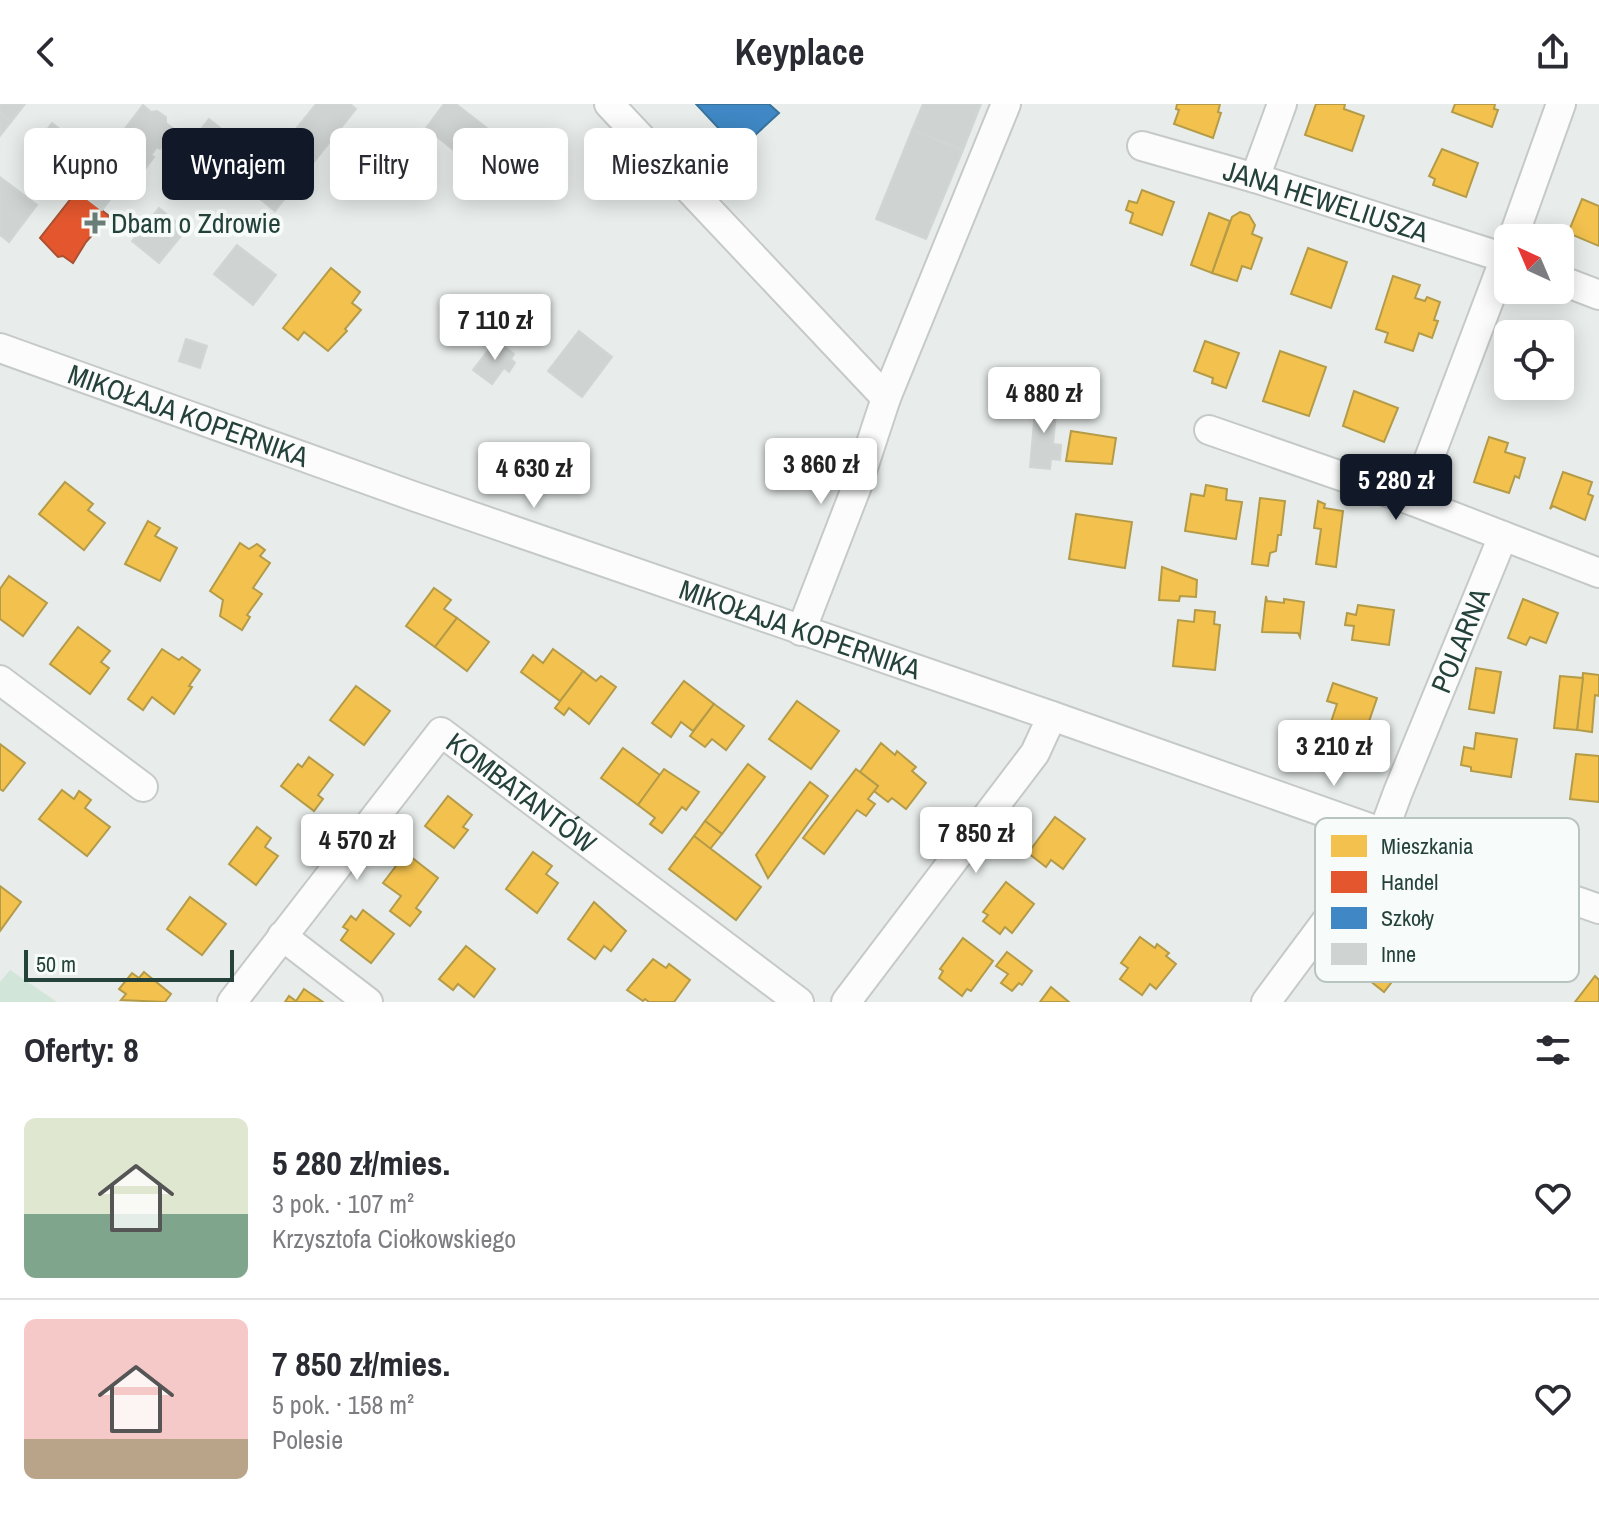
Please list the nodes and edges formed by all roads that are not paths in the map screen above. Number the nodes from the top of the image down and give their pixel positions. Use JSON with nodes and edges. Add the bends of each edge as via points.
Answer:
{"nodes":[{"id":1,"x":609,"y":104,"type":"edge"},
{"id":2,"x":1006,"y":104,"type":"edge"},
{"id":3,"x":1282,"y":104,"type":"edge"},
{"id":4,"x":1561,"y":104,"type":"edge"},
{"id":5,"x":1142,"y":146,"type":"dead end"},
{"id":6,"x":1255,"y":178,"type":"junction"},
{"id":7,"x":1518,"y":224,"type":"edge"},
{"id":8,"x":1494,"y":247,"type":"edge"},
{"id":9,"x":1574,"y":285,"type":"edge"},
{"id":10,"x":1494,"y":288,"type":"edge"},
{"id":11,"x":1599,"y":295,"type":"edge"},
{"id":12,"x":0,"y":348,"type":"edge"},
{"id":13,"x":886,"y":398,"type":"junction"},
{"id":14,"x":1209,"y":430,"type":"dead end"},
{"id":15,"x":1413,"y":501,"type":"junction"},
{"id":16,"x":1503,"y":536,"type":"junction"},
{"id":17,"x":1599,"y":573,"type":"edge"},
{"id":18,"x":801,"y":631,"type":"junction"},
{"id":19,"x":0,"y":680,"type":"edge"},
{"id":20,"x":1052,"y":716,"type":"junction"},
{"id":21,"x":143,"y":787,"type":"dead end"},
{"id":22,"x":1341,"y":818,"type":"edge"},
{"id":23,"x":1389,"y":818,"type":"edge"},
{"id":24,"x":1579,"y":902,"type":"edge"},
{"id":25,"x":1599,"y":909,"type":"edge"},
{"id":26,"x":282,"y":936,"type":"junction"},
{"id":27,"x":1315,"y":936,"type":"edge"},
{"id":28,"x":232,"y":1002,"type":"edge"},
{"id":29,"x":368,"y":1002,"type":"edge"},
{"id":30,"x":799,"y":1002,"type":"edge"},
{"id":31,"x":846,"y":1002,"type":"edge"},
{"id":32,"x":1266,"y":1002,"type":"edge"}],
"edges":[{"from":1,"to":13,"type":"street"},
{"from":2,"to":13,"type":"street"},
{"from":3,"to":6,"type":"street"},
{"from":4,"to":7,"type":"street"},
{"from":5,"to":6,"type":"street","name":"JANA HEWELIUSZA"},
{"from":6,"to":8,"type":"street","name":"JANA HEWELIUSZA"},
{"from":9,"to":11,"type":"street"},
{"from":10,"to":15,"type":"street"},
{"from":12,"to":18,"type":"street","name":"MIKOŁAJA KOPERNIKA"},
{"from":13,"to":18,"type":"street"},
{"from":14,"to":15,"type":"street"},
{"from":15,"to":16,"type":"street"},
{"from":16,"to":17,"type":"street"},
{"from":16,"to":23,"type":"street","name":"POLARNA"},
{"from":18,"to":20,"type":"street","name":"MIKOŁAJA KOPERNIKA"},
{"from":19,"to":21,"type":"street"},
{"from":20,"to":22,"type":"street","name":"MIKOŁAJA KOPERNIKA"},
{"from":20,"to":31,"type":"street","via":[[1035,753]]},
{"from":24,"to":25,"type":"street","name":"MIKOŁAJA KOPERNIKA"},
{"from":26,"to":28,"type":"street","name":"KOMBATANTÓW"},
{"from":26,"to":29,"type":"street"},
{"from":26,"to":30,"type":"street","name":"KOMBATANTÓW","via":[[441,732]]},
{"from":27,"to":32,"type":"street","name":"POLARNA"}]}
